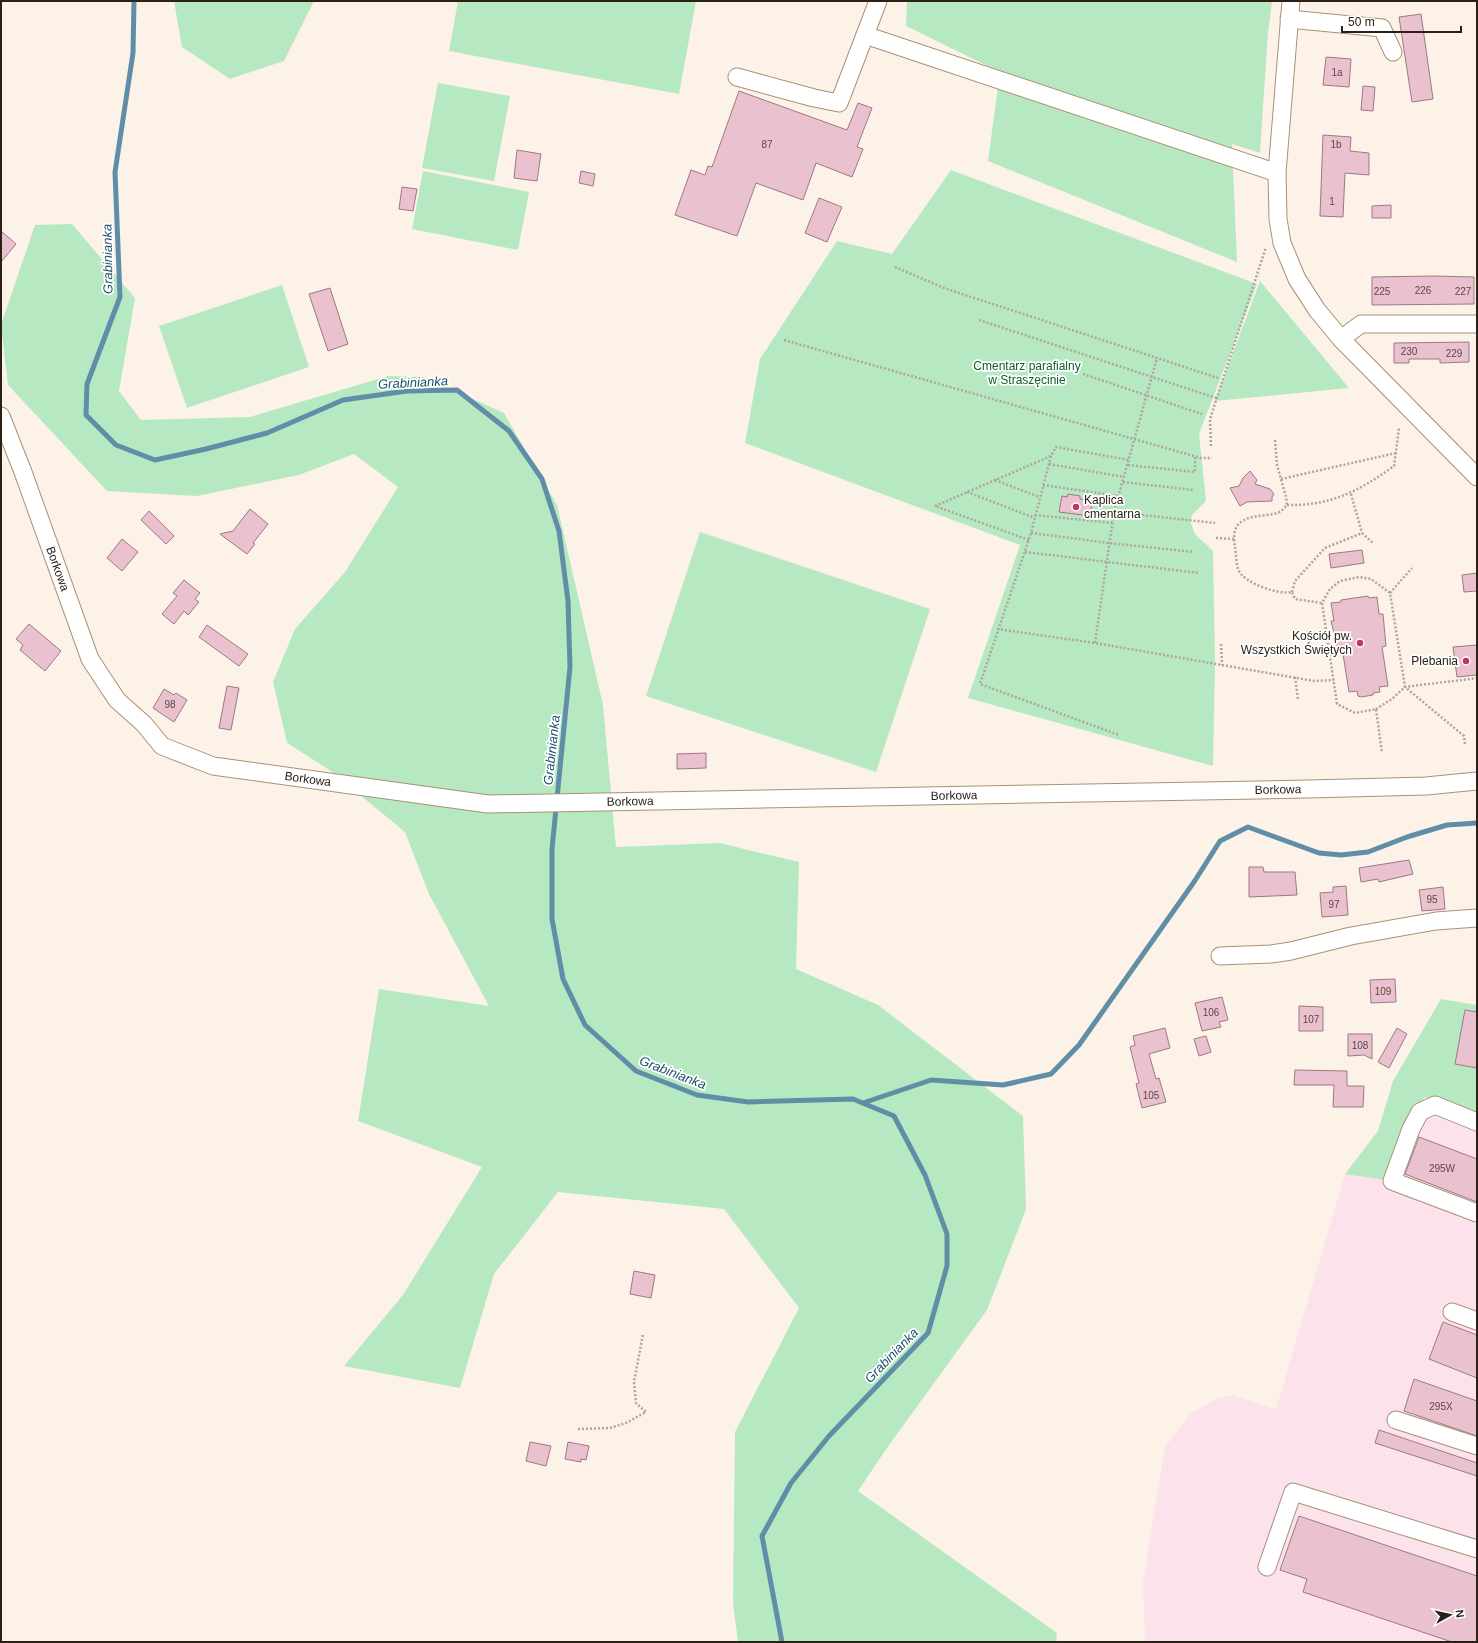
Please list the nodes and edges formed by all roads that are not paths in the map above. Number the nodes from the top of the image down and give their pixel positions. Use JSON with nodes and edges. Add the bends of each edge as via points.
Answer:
{"nodes":[{"id":1,"x":878,"y":1,"type":"edge"},
{"id":2,"x":1291,"y":1,"type":"edge"},
{"id":3,"x":1289,"y":19,"type":"junction"},
{"id":4,"x":865,"y":35,"type":"junction"},
{"id":5,"x":1393,"y":52,"type":"dead end"},
{"id":6,"x":737,"y":77,"type":"dead end"},
{"id":7,"x":1277,"y":172,"type":"junction"},
{"id":8,"x":1477,"y":324,"type":"edge"},
{"id":9,"x":1341,"y":339,"type":"junction"},
{"id":10,"x":1,"y":416,"type":"edge"},
{"id":11,"x":1477,"y":477,"type":"edge"},
{"id":12,"x":1477,"y":781,"type":"edge"},
{"id":13,"x":1477,"y":918,"type":"edge"},
{"id":14,"x":1220,"y":956,"type":"dead end"},
{"id":15,"x":1477,"y":1122,"type":"edge"},
{"id":16,"x":1477,"y":1213,"type":"edge"},
{"id":17,"x":1452,"y":1312,"type":"dead end"},
{"id":18,"x":1477,"y":1321,"type":"edge"},
{"id":19,"x":1396,"y":1420,"type":"dead end"},
{"id":20,"x":1477,"y":1446,"type":"edge"},
{"id":21,"x":1477,"y":1550,"type":"edge"},
{"id":22,"x":1267,"y":1567,"type":"dead end"}],
"edges":[{"from":1,"to":4,"type":"street"},
{"from":2,"to":3,"type":"street"},
{"from":3,"to":5,"type":"street","via":[[1382,28]]},
{"from":3,"to":7,"type":"street"},
{"from":4,"to":6,"type":"street","via":[[839,102],[814,98]]},
{"from":4,"to":7,"type":"street"},
{"from":7,"to":9,"type":"street","via":[[1278,219],[1282,243],[1297,279],[1317,310]]},
{"from":8,"to":9,"type":"street","via":[[1361,324]]},
{"from":9,"to":11,"type":"street"},
{"from":10,"to":12,"type":"street","name":"Borkowa","via":[[90,659],[117,700],[144,724],[162,746],[212,766],[488,804],[1347,788],[1426,786]]},
{"from":13,"to":14,"type":"street","via":[[1436,921],[1271,954]]},
{"from":15,"to":16,"type":"street","via":[[1435,1105],[1420,1112],[1410,1129],[1392,1181]]},
{"from":17,"to":18,"type":"street"},
{"from":19,"to":20,"type":"street"},
{"from":21,"to":22,"type":"street","via":[[1293,1492]]}]}
